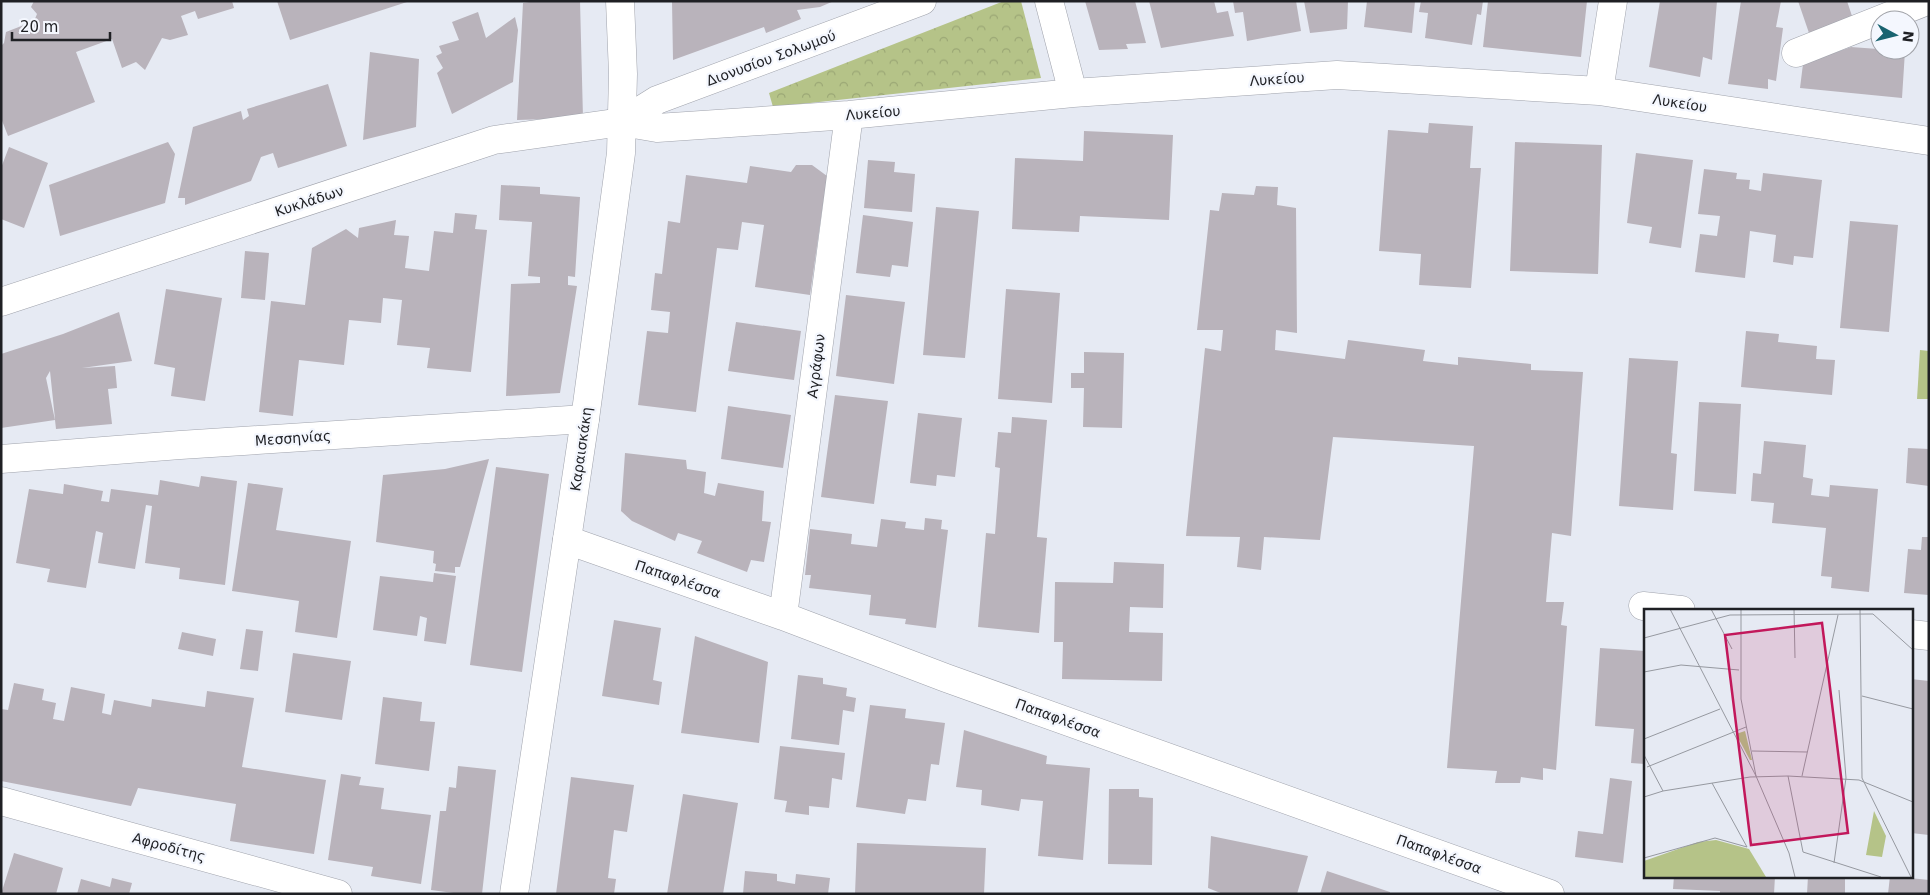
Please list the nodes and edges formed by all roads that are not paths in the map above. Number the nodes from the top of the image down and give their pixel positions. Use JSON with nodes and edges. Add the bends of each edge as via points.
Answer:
{"nodes":[{"id":1,"x":620,"y":1,"type":"edge"},
{"id":2,"x":922,"y":1,"type":"edge"},
{"id":3,"x":1049,"y":1,"type":"edge"},
{"id":4,"x":1613,"y":1,"type":"edge"},
{"id":5,"x":1926,"y":1,"type":"edge"},
{"id":6,"x":1796,"y":53,"type":"dead end"},
{"id":7,"x":1599,"y":91,"type":"junction"},
{"id":8,"x":1073,"y":93,"type":"junction"},
{"id":9,"x":849,"y":115,"type":"junction"},
{"id":10,"x":622,"y":122,"type":"junction"},
{"id":11,"x":1929,"y":141,"type":"edge"},
{"id":12,"x":1,"y":302,"type":"edge"},
{"id":13,"x":585,"y":419,"type":"junction"},
{"id":14,"x":1,"y":459,"type":"edge"},
{"id":15,"x":567,"y":540,"type":"junction"},
{"id":16,"x":1643,"y":606,"type":"dead end"},
{"id":17,"x":1672,"y":609,"type":"edge"},
{"id":18,"x":783,"y":616,"type":"junction"},
{"id":19,"x":1912,"y":634,"type":"edge"},
{"id":20,"x":1929,"y":636,"type":"edge"},
{"id":21,"x":1,"y":801,"type":"edge"},
{"id":22,"x":338,"y":894,"type":"edge"},
{"id":23,"x":514,"y":894,"type":"edge"},
{"id":24,"x":1550,"y":894,"type":"edge"}],
"edges":[{"from":1,"to":10,"type":"street","name":"Καραισκάκη"},
{"from":2,"to":10,"type":"street","name":"Διονυσίου Σολωμού","via":[[657,100]]},
{"from":3,"to":8,"type":"street"},
{"from":4,"to":7,"type":"street"},
{"from":5,"to":6,"type":"street"},
{"from":7,"to":8,"type":"street","name":"Λυκείου","via":[[1337,75]]},
{"from":7,"to":11,"type":"street","name":"Λυκείου"},
{"from":8,"to":9,"type":"street","name":"Λυκείου"},
{"from":9,"to":10,"type":"street","name":"Λυκείου","via":[[657,128]]},
{"from":9,"to":18,"type":"street","name":"Αγράφων"},
{"from":10,"to":12,"type":"street","name":"Κυκλάδων","via":[[494,140]]},
{"from":10,"to":13,"type":"street","name":"Καραισκάκη","via":[[621,153]]},
{"from":13,"to":14,"type":"street","name":"Μεσσηνίας"},
{"from":13,"to":15,"type":"street","name":"Καραισκάκη"},
{"from":15,"to":18,"type":"street","name":"Παπαφλέσσα"},
{"from":15,"to":23,"type":"street","name":"Καραισκάκη"},
{"from":16,"to":17,"type":"street"},
{"from":18,"to":24,"type":"street","name":"Παπαφλέσσα","via":[[946,678]]},
{"from":19,"to":20,"type":"street"},
{"from":21,"to":22,"type":"street","name":"Αφροδίτης"}]}
